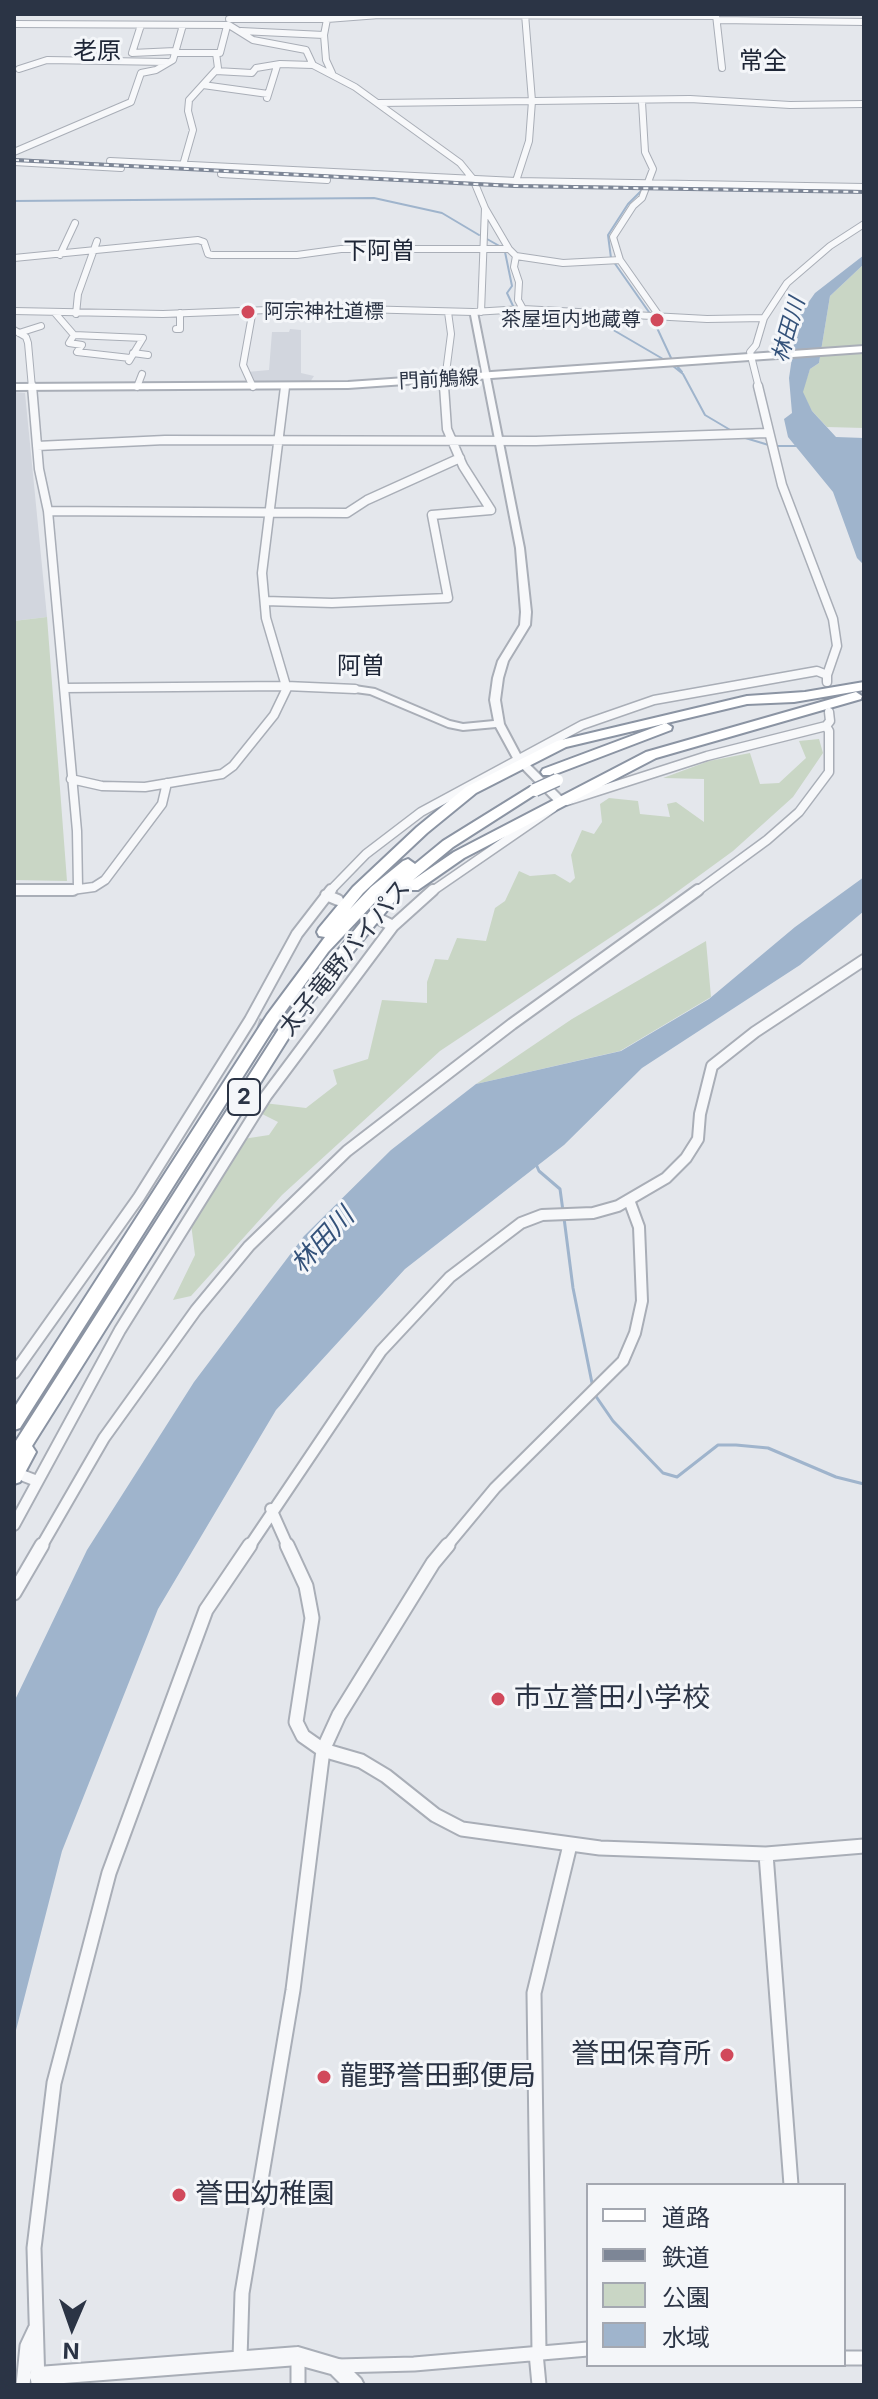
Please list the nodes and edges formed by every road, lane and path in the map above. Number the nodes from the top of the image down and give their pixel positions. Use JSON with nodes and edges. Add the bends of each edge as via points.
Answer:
{"nodes":[{"id":1,"x":525,"y":15,"type":"edge"},
{"id":2,"x":328,"y":16,"type":"edge"},
{"id":3,"x":717,"y":17,"type":"edge"},
{"id":4,"x":229,"y":21,"type":"edge"},
{"id":5,"x":864,"y":22,"type":"edge"},
{"id":6,"x":14,"y":25,"type":"edge"},
{"id":7,"x":141,"y":25,"type":"junction"},
{"id":8,"x":183,"y":25,"type":"junction"},
{"id":9,"x":241,"y":31,"type":"junction"},
{"id":10,"x":324,"y":35,"type":"junction"},
{"id":11,"x":175,"y":52,"type":"junction"},
{"id":12,"x":216,"y":53,"type":"junction"},
{"id":13,"x":80,"y":59,"type":"junction"},
{"id":14,"x":169,"y":62,"type":"junction"},
{"id":15,"x":313,"y":65,"type":"junction"},
{"id":16,"x":277,"y":66,"type":"junction"},
{"id":17,"x":722,"y":68,"type":"dead end"},
{"id":18,"x":19,"y":69,"type":"dead end"},
{"id":19,"x":80,"y":69,"type":"dead end"},
{"id":20,"x":199,"y":73,"type":"dead end"},
{"id":21,"x":214,"y":73,"type":"junction"},
{"id":22,"x":332,"y":73,"type":"junction"},
{"id":23,"x":203,"y":85,"type":"junction"},
{"id":24,"x":532,"y":101,"type":"junction"},
{"id":25,"x":642,"y":102,"type":"junction"},
{"id":26,"x":379,"y":103,"type":"junction"},
{"id":27,"x":864,"y":104,"type":"edge"},
{"id":28,"x":14,"y":152,"type":"edge"},
{"id":29,"x":110,"y":161,"type":"dead end"},
{"id":30,"x":14,"y":162,"type":"edge"},
{"id":31,"x":183,"y":165,"type":"junction"},
{"id":32,"x":473,"y":179,"type":"junction"},
{"id":33,"x":327,"y":180,"type":"dead end"},
{"id":34,"x":516,"y":181,"type":"junction"},
{"id":35,"x":646,"y":185,"type":"junction"},
{"id":36,"x":864,"y":187,"type":"edge"},
{"id":37,"x":485,"y":208,"type":"junction"},
{"id":38,"x":75,"y":223,"type":"dead end"},
{"id":39,"x":864,"y":224,"type":"edge"},
{"id":40,"x":97,"y":241,"type":"dead end"},
{"id":41,"x":509,"y":249,"type":"junction"},
{"id":42,"x":92,"y":250,"type":"junction"},
{"id":43,"x":481,"y":251,"type":"junction"},
{"id":44,"x":60,"y":255,"type":"junction"},
{"id":45,"x":516,"y":256,"type":"junction"},
{"id":46,"x":14,"y":258,"type":"edge"},
{"id":47,"x":620,"y":260,"type":"junction"},
{"id":48,"x":523,"y":309,"type":"junction"},
{"id":49,"x":250,"y":310,"type":"junction"},
{"id":50,"x":14,"y":311,"type":"edge"},
{"id":51,"x":448,"y":312,"type":"junction"},
{"id":52,"x":477,"y":312,"type":"junction"},
{"id":53,"x":55,"y":313,"type":"junction"},
{"id":54,"x":180,"y":313,"type":"junction"},
{"id":55,"x":76,"y":314,"type":"junction"},
{"id":56,"x":660,"y":317,"type":"junction"},
{"id":57,"x":764,"y":318,"type":"junction"},
{"id":58,"x":40,"y":329,"type":"dead end"},
{"id":59,"x":176,"y":329,"type":"dead end"},
{"id":60,"x":16,"y":331,"type":"edge"},
{"id":61,"x":74,"y":335,"type":"junction"},
{"id":62,"x":864,"y":349,"type":"edge"},
{"id":63,"x":148,"y":355,"type":"dead end"},
{"id":64,"x":131,"y":357,"type":"junction"},
{"id":65,"x":753,"y":358,"type":"junction"},
{"id":66,"x":142,"y":374,"type":"dead end"},
{"id":67,"x":487,"y":378,"type":"junction"},
{"id":68,"x":444,"y":380,"type":"junction"},
{"id":69,"x":14,"y":387,"type":"edge"},
{"id":70,"x":31,"y":387,"type":"junction"},
{"id":71,"x":137,"y":387,"type":"junction"},
{"id":72,"x":253,"y":387,"type":"junction"},
{"id":73,"x":285,"y":387,"type":"junction"},
{"id":74,"x":767,"y":433,"type":"junction"},
{"id":75,"x":452,"y":442,"type":"junction"},
{"id":76,"x":500,"y":442,"type":"junction"},
{"id":77,"x":280,"y":443,"type":"junction"},
{"id":78,"x":37,"y":446,"type":"junction"},
{"id":79,"x":460,"y":458,"type":"junction"},
{"id":80,"x":48,"y":511,"type":"junction"},
{"id":81,"x":268,"y":512,"type":"junction"},
{"id":82,"x":265,"y":601,"type":"junction"},
{"id":83,"x":287,"y":686,"type":"junction"},
{"id":84,"x":64,"y":688,"type":"junction"},
{"id":85,"x":355,"y":689,"type":"joint"},
{"id":86,"x":860,"y":691,"type":"edge"},
{"id":87,"x":804,"y":696,"type":"junction"},
{"id":88,"x":829,"y":712,"type":"dead end"},
{"id":89,"x":499,"y":724,"type":"junction"},
{"id":90,"x":826,"y":726,"type":"junction"},
{"id":91,"x":519,"y":760,"type":"junction"},
{"id":92,"x":553,"y":776,"type":"junction"},
{"id":93,"x":71,"y":779,"type":"junction"},
{"id":94,"x":167,"y":783,"type":"junction"},
{"id":95,"x":531,"y":786,"type":"junction"},
{"id":96,"x":560,"y":801,"type":"junction"},
{"id":97,"x":78,"y":887,"type":"junction"},
{"id":98,"x":14,"y":890,"type":"edge"},
{"id":99,"x":326,"y":895,"type":"junction"},
{"id":100,"x":338,"y":900,"type":"dead end"},
{"id":101,"x":375,"y":920,"type":"junction"},
{"id":102,"x":393,"y":926,"type":"junction"},
{"id":103,"x":864,"y":960,"type":"edge"},
{"id":104,"x":260,"y":1021,"type":"junction"},
{"id":105,"x":296,"y":1034,"type":"tunnel mouth"},
{"id":106,"x":307,"y":1038,"type":"junction"},
{"id":107,"x":629,"y":1200,"type":"junction"},
{"id":108,"x":73,"y":1366,"type":"junction"},
{"id":109,"x":14,"y":1373,"type":"edge"},
{"id":110,"x":14,"y":1423,"type":"edge"},
{"id":111,"x":14,"y":1459,"type":"edge"},
{"id":112,"x":19,"y":1476,"type":"edge"},
{"id":113,"x":37,"y":1481,"type":"junction"},
{"id":114,"x":271,"y":1509,"type":"junction"},
{"id":115,"x":14,"y":1525,"type":"edge"},
{"id":116,"x":14,"y":1593,"type":"edge"},
{"id":117,"x":323,"y":1750,"type":"junction"},
{"id":118,"x":570,"y":1845,"type":"junction"},
{"id":119,"x":864,"y":1846,"type":"edge"},
{"id":120,"x":766,"y":1854,"type":"junction"},
{"id":121,"x":791,"y":2183,"type":"edge"},
{"id":122,"x":586,"y":2349,"type":"edge"},
{"id":123,"x":537,"y":2353,"type":"junction"},
{"id":124,"x":298,"y":2356,"type":"junction"},
{"id":125,"x":240,"y":2359,"type":"junction"},
{"id":126,"x":336,"y":2366,"type":"junction"},
{"id":127,"x":33,"y":2382,"type":"edge"},
{"id":128,"x":298,"y":2385,"type":"edge"},
{"id":129,"x":355,"y":2385,"type":"edge"},
{"id":130,"x":539,"y":2385,"type":"edge"}],
"edges":[{"from":1,"to":2,"type":"street"},
{"from":1,"to":3,"type":"street"},
{"from":1,"to":24,"type":"street"},
{"from":2,"to":4,"type":"street"},
{"from":2,"to":10,"type":"street"},
{"from":3,"to":5,"type":"street"},
{"from":3,"to":17,"type":"street"},
{"from":4,"to":8,"type":"street"},
{"from":4,"to":9,"type":"street"},
{"from":4,"to":12,"type":"street"},
{"from":6,"to":7,"type":"street"},
{"from":7,"to":8,"type":"street"},
{"from":7,"to":11,"type":"street","via":[[132,53]]},
{"from":8,"to":11,"type":"street"},
{"from":9,"to":10,"type":"street"},
{"from":9,"to":15,"type":"street","via":[[253,40],[306,50]]},
{"from":10,"to":22,"type":"street"},
{"from":11,"to":12,"type":"street"},
{"from":11,"to":14,"type":"street"},
{"from":12,"to":21,"type":"street"},
{"from":13,"to":14,"type":"street"},
{"from":13,"to":18,"type":"street","via":[[47,60]]},
{"from":13,"to":19,"type":"street"},
{"from":14,"to":28,"type":"street","via":[[138,76],[126,105]]},
{"from":15,"to":16,"type":"street"},
{"from":15,"to":22,"type":"street"},
{"from":16,"to":21,"type":"street","via":[[252,73]]},
{"from":16,"to":23,"type":"street","via":[[267,96]]},
{"from":20,"to":21,"type":"street"},
{"from":21,"to":23,"type":"street"},
{"from":22,"to":26,"type":"street"},
{"from":23,"to":31,"type":"street","via":[[189,100],[193,130]]},
{"from":24,"to":25,"type":"street"},
{"from":24,"to":26,"type":"street"},
{"from":24,"to":34,"type":"street","via":[[529,141]]},
{"from":25,"to":27,"type":"street"},
{"from":25,"to":35,"type":"street","via":[[645,152],[653,169]]},
{"from":26,"to":32,"type":"street","via":[[460,163]]},
{"from":29,"to":31,"type":"street"},
{"from":30,"to":33,"type":"street"},
{"from":31,"to":32,"type":"street"},
{"from":32,"to":34,"type":"street"},
{"from":32,"to":37,"type":"street"},
{"from":34,"to":35,"type":"street"},
{"from":35,"to":36,"type":"street"},
{"from":35,"to":47,"type":"street","via":[[613,237]]},
{"from":37,"to":41,"type":"street"},
{"from":37,"to":43,"type":"street"},
{"from":38,"to":44,"type":"street"},
{"from":39,"to":57,"type":"street","via":[[787,283]]},
{"from":40,"to":42,"type":"street"},
{"from":41,"to":43,"type":"street"},
{"from":41,"to":45,"type":"street"},
{"from":42,"to":43,"type":"street","via":[[198,240],[212,255],[341,249]]},
{"from":42,"to":44,"type":"street"},
{"from":42,"to":55,"type":"street"},
{"from":43,"to":52,"type":"street"},
{"from":44,"to":46,"type":"street"},
{"from":45,"to":47,"type":"street","via":[[563,263]]},
{"from":45,"to":48,"type":"street"},
{"from":47,"to":56,"type":"street"},
{"from":48,"to":52,"type":"street"},
{"from":48,"to":56,"type":"street"},
{"from":49,"to":51,"type":"street"},
{"from":49,"to":54,"type":"street"},
{"from":49,"to":72,"type":"street","via":[[243,365]]},
{"from":50,"to":53,"type":"street"},
{"from":51,"to":52,"type":"street"},
{"from":51,"to":68,"type":"street","via":[[451,334]]},
{"from":52,"to":67,"type":"street"},
{"from":53,"to":55,"type":"street"},
{"from":53,"to":61,"type":"street"},
{"from":54,"to":55,"type":"street"},
{"from":54,"to":59,"type":"street"},
{"from":56,"to":57,"type":"street"},
{"from":57,"to":65,"type":"street","via":[[750,352]]},
{"from":58,"to":60,"type":"street"},
{"from":60,"to":70,"type":"street","via":[[28,343]]},
{"from":61,"to":64,"type":"street","via":[[69,343],[82,345],[77,352]]},
{"from":61,"to":64,"type":"street","via":[[143,338]]},
{"from":62,"to":65,"type":"main road","name":"門前鵤線"},
{"from":63,"to":64,"type":"street"},
{"from":65,"to":67,"type":"main road","name":"門前鵤線"},
{"from":65,"to":74,"type":"street"},
{"from":66,"to":71,"type":"street"},
{"from":67,"to":68,"type":"main road","name":"門前鵤線"},
{"from":67,"to":76,"type":"street"},
{"from":68,"to":73,"type":"main road","name":"門前鵤線"},
{"from":68,"to":75,"type":"street"},
{"from":69,"to":70,"type":"main road","name":"門前鵤線"},
{"from":70,"to":71,"type":"main road","name":"門前鵤線"},
{"from":70,"to":78,"type":"street"},
{"from":71,"to":72,"type":"main road","name":"門前鵤線"},
{"from":72,"to":73,"type":"main road","name":"門前鵤線"},
{"from":73,"to":77,"type":"street"},
{"from":74,"to":76,"type":"street"},
{"from":74,"to":91,"type":"street","via":[[833,619],[837,646],[827,679],[817,671],[654,700],[582,725]]},
{"from":75,"to":76,"type":"street"},
{"from":75,"to":77,"type":"street"},
{"from":75,"to":79,"type":"street"},
{"from":76,"to":89,"type":"street","via":[[526,612],[525,625],[498,678]]},
{"from":77,"to":78,"type":"street","via":[[165,440]]},
{"from":77,"to":81,"type":"street"},
{"from":78,"to":80,"type":"street"},
{"from":79,"to":81,"type":"street","via":[[347,513]]},
{"from":79,"to":82,"type":"street","via":[[491,510],[432,515],[448,598]]},
{"from":80,"to":81,"type":"street"},
{"from":80,"to":84,"type":"street"},
{"from":81,"to":82,"type":"street"},
{"from":82,"to":83,"type":"street"},
{"from":83,"to":84,"type":"street"},
{"from":83,"to":85,"type":"street"},
{"from":83,"to":94,"type":"street","via":[[274,715],[233,766],[222,774]]},
{"from":84,"to":93,"type":"street"},
{"from":85,"to":89,"type":"street","via":[[372,691],[448,724]]},
{"from":86,"to":87,"type":"highway","name":"太子竜野バイパス","number":"2"},
{"from":86,"to":92,"type":"highway","name":"太子竜野バイパス","number":"2","via":[[705,726]]},
{"from":86,"to":96,"type":"highway","via":[[651,755]]},
{"from":87,"to":91,"type":"highway","via":[[689,712]]},
{"from":87,"to":92,"type":"highway","name":"太子竜野バイパス","number":"2","via":[[666,727]]},
{"from":88,"to":90,"type":"street"},
{"from":89,"to":91,"type":"street"},
{"from":90,"to":96,"type":"street"},
{"from":90,"to":116,"type":"street","via":[[829,772],[799,812],[347,1151],[249,1246],[104,1438]]},
{"from":91,"to":96,"type":"street"},
{"from":91,"to":99,"type":"street","via":[[411,819]]},
{"from":91,"to":104,"type":"highway","via":[[471,790],[358,890]]},
{"from":92,"to":95,"type":"highway","name":"太子竜野バイパス","number":"2","bridge":true},
{"from":93,"to":94,"type":"street","via":[[126,788]]},
{"from":93,"to":97,"type":"street"},
{"from":94,"to":97,"type":"street","via":[[162,804],[105,880],[94,887]]},
{"from":95,"to":101,"type":"highway","name":"太子竜野バイパス","number":"2","via":[[403,881]]},
{"from":95,"to":104,"type":"highway","name":"太子竜野バイパス","number":"2","via":[[447,833],[376,890]]},
{"from":96,"to":101,"type":"highway","via":[[459,855]]},
{"from":96,"to":102,"type":"street","via":[[436,887]]},
{"from":97,"to":98,"type":"street"},
{"from":99,"to":100,"type":"street"},
{"from":99,"to":104,"type":"street","via":[[289,947]]},
{"from":101,"to":102,"type":"street"},
{"from":101,"to":108,"type":"highway","name":"太子竜野バイパス","number":"2","via":[[303,1003]]},
{"from":102,"to":106,"type":"street"},
{"from":103,"to":107,"type":"street","via":[[712,1066],[698,1139],[666,1178]]},
{"from":104,"to":109,"type":"street","via":[[144,1199]]},
{"from":104,"to":110,"type":"highway","name":"太子竜野バイパス","number":"2"},
{"from":105,"to":106,"type":"street"},
{"from":106,"to":113,"type":"street","via":[[186,1213]]},
{"from":107,"to":114,"type":"street","via":[[593,1213],[542,1215],[521,1223],[450,1277],[381,1351]]},
{"from":107,"to":117,"type":"street","via":[[639,1227],[642,1301],[623,1361],[495,1488],[433,1563],[346,1702]]},
{"from":108,"to":111,"type":"highway","name":"太子竜野バイパス","number":"2"},
{"from":108,"to":112,"type":"highway"},
{"from":112,"to":113,"type":"street"},
{"from":113,"to":115,"type":"street"},
{"from":114,"to":117,"type":"street","via":[[306,1586],[312,1618],[296,1722],[303,1736]]},
{"from":114,"to":127,"type":"street","via":[[206,1610],[109,1873],[54,2083],[34,2248],[36,2327],[27,2346]]},
{"from":117,"to":118,"type":"street","via":[[361,1761],[462,1829]]},
{"from":117,"to":125,"type":"street","via":[[293,1990],[242,2293]]},
{"from":118,"to":120,"type":"street"},
{"from":118,"to":123,"type":"street","via":[[534,1993]]},
{"from":119,"to":120,"type":"street"},
{"from":120,"to":121,"type":"street"},
{"from":122,"to":123,"type":"street"},
{"from":123,"to":126,"type":"street"},
{"from":123,"to":130,"type":"street"},
{"from":124,"to":125,"type":"street"},
{"from":124,"to":126,"type":"street"},
{"from":124,"to":128,"type":"street"},
{"from":125,"to":127,"type":"street"},
{"from":126,"to":129,"type":"street"}]}
